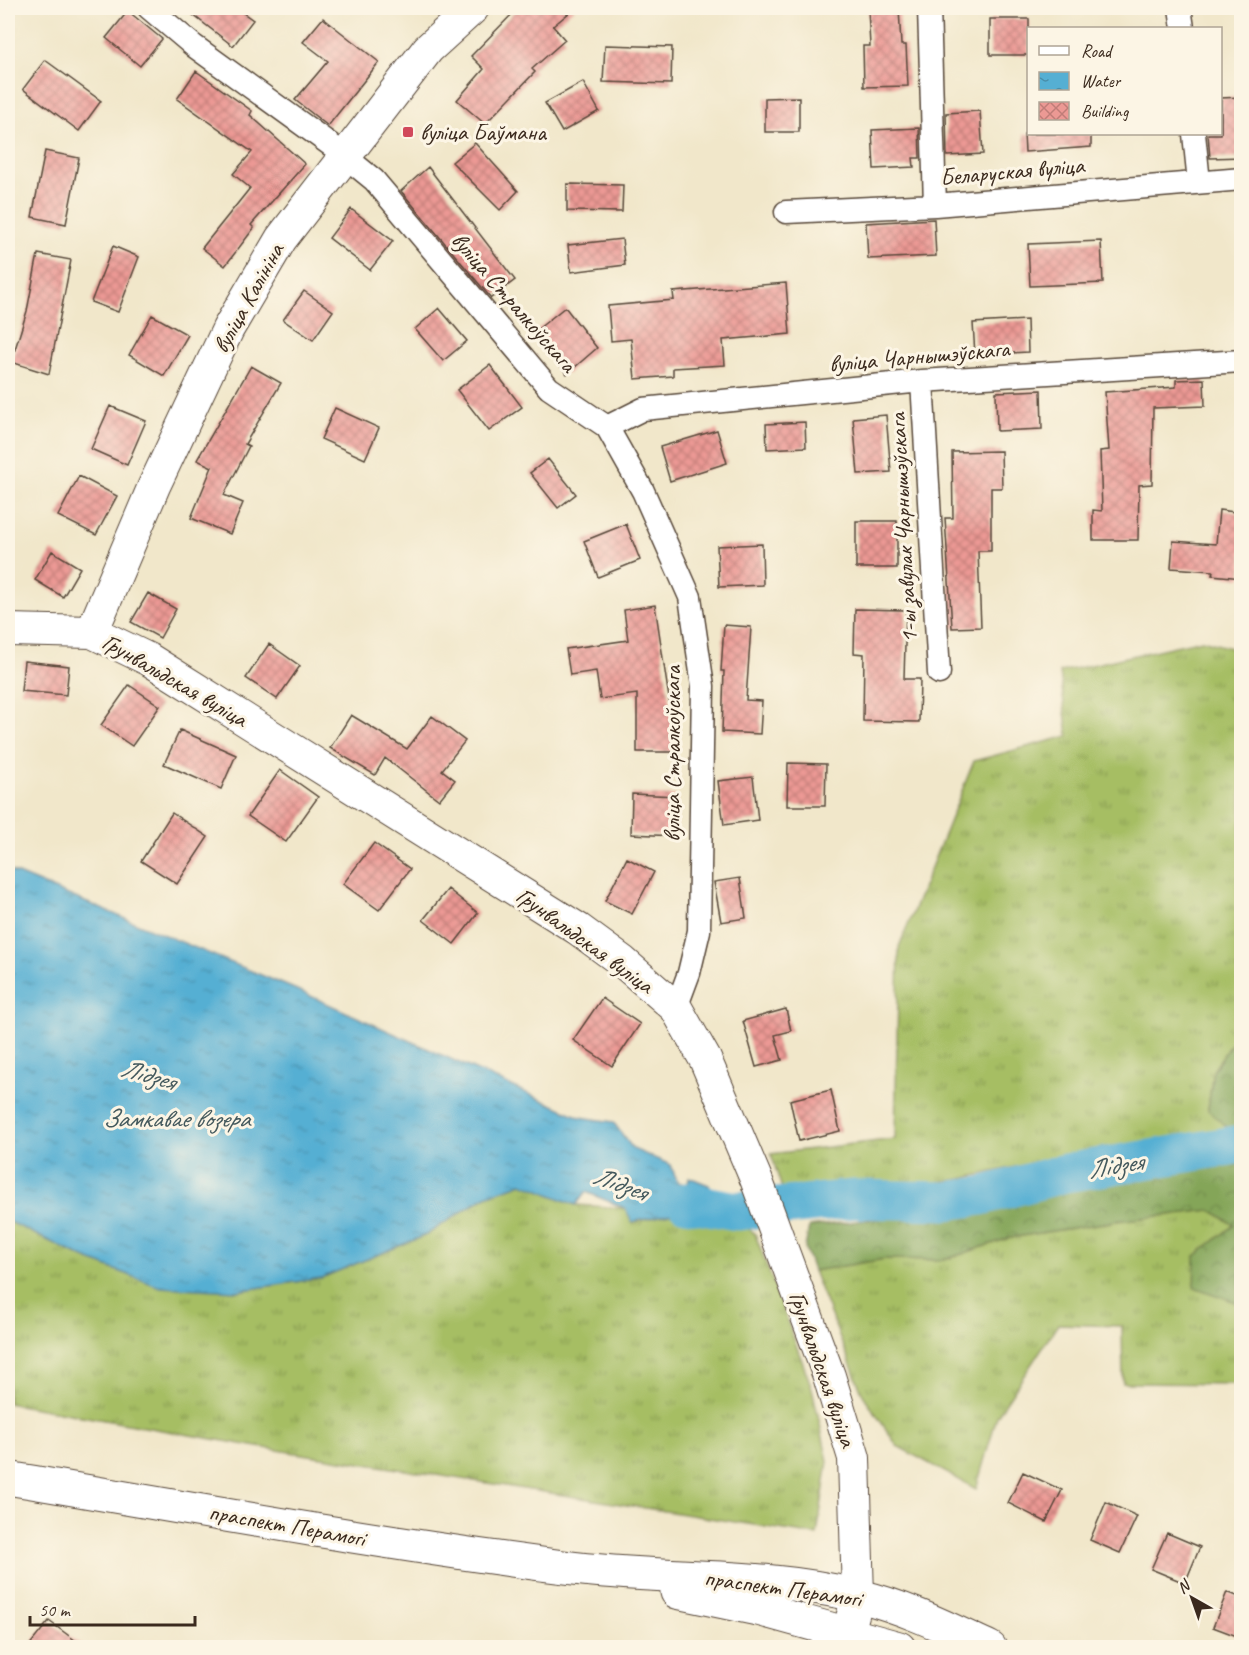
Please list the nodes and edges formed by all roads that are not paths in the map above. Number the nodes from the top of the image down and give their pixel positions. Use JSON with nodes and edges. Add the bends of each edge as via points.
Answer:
{"nodes":[{"id":1,"x":149,"y":8,"type":"edge"},
{"id":2,"x":473,"y":8,"type":"edge"},
{"id":3,"x":929,"y":8,"type":"edge"},
{"id":4,"x":1180,"y":8,"type":"edge"},
{"id":5,"x":1183,"y":27,"type":"edge"},
{"id":6,"x":1194,"y":135,"type":"edge"},
{"id":7,"x":345,"y":156,"type":"junction"},
{"id":8,"x":1242,"y":179,"type":"edge"},
{"id":9,"x":1199,"y":182,"type":"junction"},
{"id":10,"x":935,"y":205,"type":"junction"},
{"id":11,"x":786,"y":212,"type":"dead end"},
{"id":12,"x":1242,"y":361,"type":"edge"},
{"id":13,"x":922,"y":381,"type":"junction"},
{"id":14,"x":607,"y":427,"type":"junction"},
{"id":15,"x":8,"y":630,"type":"edge"},
{"id":16,"x":92,"y":632,"type":"junction"},
{"id":17,"x":939,"y":673,"type":"dead end"},
{"id":18,"x":676,"y":1008,"type":"junction"},
{"id":19,"x":8,"y":1478,"type":"edge"},
{"id":20,"x":567,"y":1568,"type":"junction"},
{"id":21,"x":858,"y":1596,"type":"junction"},
{"id":22,"x":845,"y":1640,"type":"edge"},
{"id":23,"x":899,"y":1647,"type":"edge"},
{"id":24,"x":990,"y":1647,"type":"edge"}],
"edges":[{"from":1,"to":7,"type":"street","name":"вуліца Стралкоўскага","via":[[194,46]]},
{"from":2,"to":7,"type":"main road","name":"вуліца Калініна","via":[[428,49]]},
{"from":3,"to":10,"type":"street"},
{"from":4,"to":5,"type":"street"},
{"from":6,"to":9,"type":"street"},
{"from":7,"to":14,"type":"street","name":"вуліца Стралкоўскага","via":[[374,180],[549,388]]},
{"from":7,"to":16,"type":"main road","name":"вуліца Калініна","via":[[281,239],[228,329],[154,486]]},
{"from":8,"to":9,"type":"street","name":"Беларуская вуліца"},
{"from":9,"to":10,"type":"street","name":"Беларуская вуліца"},
{"from":10,"to":11,"type":"street","name":"Беларуская вуліца"},
{"from":12,"to":13,"type":"street","name":"вуліца Чарнышэўскага"},
{"from":13,"to":14,"type":"street","name":"вуліца Чарнышэўскага","via":[[643,409]]},
{"from":13,"to":17,"type":"street","name":"1-ы завулак Чарнышэўскага"},
{"from":14,"to":18,"type":"street","name":"вуліца Стралкоўскага","via":[[643,491],[690,597],[703,686],[699,931]]},
{"from":15,"to":16,"type":"main road","name":"Грунвальдская вуліца"},
{"from":16,"to":18,"type":"main road","name":"Грунвальдская вуліца","via":[[150,660],[578,929]]},
{"from":18,"to":21,"type":"main road","name":"Грунвальдская вуліца","via":[[705,1059],[756,1179],[829,1376],[854,1458]]},
{"from":19,"to":20,"type":"main road","name":"праспект Перамогі"},
{"from":20,"to":21,"type":"main road","name":"праспект Перамогі","via":[[767,1581]]},
{"from":20,"to":22,"type":"main road","name":"праспект Перамогі","via":[[758,1610]]},
{"from":21,"to":22,"type":"main road","name":"Грунвальдская вуліца"},
{"from":21,"to":24,"type":"main road","name":"праспект Перамогі","via":[[913,1613]]},
{"from":22,"to":23,"type":"main road","name":"праспект Перамогі"}]}
